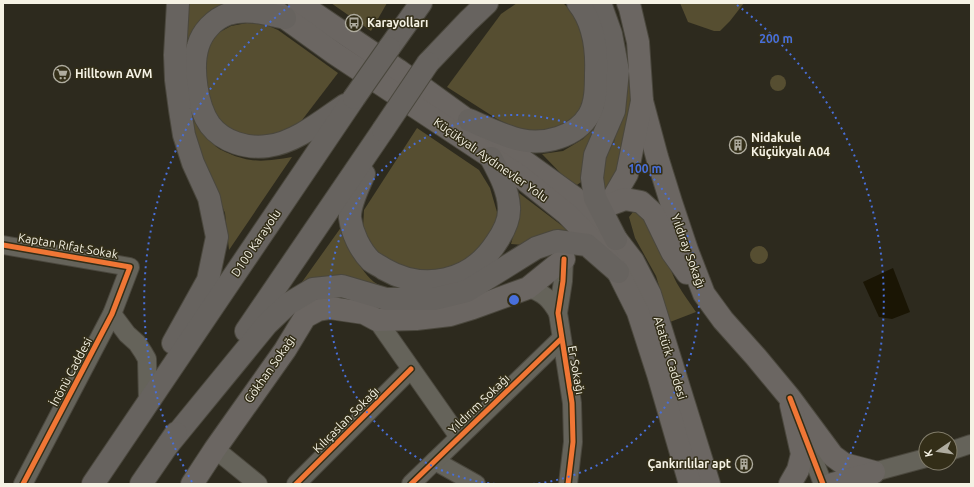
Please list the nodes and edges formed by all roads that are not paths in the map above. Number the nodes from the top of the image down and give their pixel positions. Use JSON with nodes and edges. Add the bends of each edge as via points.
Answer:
{"nodes":[{"id":1,"x":178,"y":3,"type":"edge"},
{"id":2,"x":264,"y":3,"type":"edge"},
{"id":3,"x":401,"y":3,"type":"edge"},
{"id":4,"x":421,"y":3,"type":"edge"},
{"id":5,"x":466,"y":3,"type":"edge"},
{"id":6,"x":487,"y":3,"type":"edge"},
{"id":7,"x":578,"y":3,"type":"edge"},
{"id":8,"x":600,"y":3,"type":"edge"},
{"id":9,"x":628,"y":3,"type":"edge"},
{"id":10,"x":292,"y":10,"type":"edge"},
{"id":11,"x":389,"y":48,"type":"junction"},
{"id":12,"x":428,"y":63,"type":"junction"},
{"id":13,"x":354,"y":98,"type":"junction"},
{"id":14,"x":642,"y":101,"type":"junction"},
{"id":15,"x":469,"y":120,"type":"junction"},
{"id":16,"x":383,"y":130,"type":"junction"},
{"id":17,"x":491,"y":158,"type":"junction"},
{"id":18,"x":616,"y":239,"type":"junction"},
{"id":19,"x":3,"y":245,"type":"edge"},
{"id":20,"x":564,"y":259,"type":"joint"},
{"id":21,"x":130,"y":267,"type":"joint"},
{"id":22,"x":618,"y":272,"type":"junction"},
{"id":23,"x":528,"y":288,"type":"junction"},
{"id":24,"x":704,"y":294,"type":"junction"},
{"id":25,"x":112,"y":314,"type":"junction"},
{"id":26,"x":558,"y":314,"type":"junction"},
{"id":27,"x":377,"y":320,"type":"junction"},
{"id":28,"x":561,"y":339,"type":"junction"},
{"id":29,"x":411,"y":369,"type":"junction"},
{"id":30,"x":790,"y":398,"type":"junction"},
{"id":31,"x":148,"y":402,"type":"junction"},
{"id":32,"x":459,"y":437,"type":"junction"},
{"id":33,"x":971,"y":444,"type":"edge"},
{"id":34,"x":168,"y":445,"type":"junction"},
{"id":35,"x":958,"y":448,"type":"edge"},
{"id":36,"x":215,"y":449,"type":"junction"},
{"id":37,"x":918,"y":460,"type":"edge"},
{"id":38,"x":435,"y":461,"type":"junction"},
{"id":39,"x":874,"y":472,"type":"junction"},
{"id":40,"x":709,"y":478,"type":"edge"},
{"id":41,"x":23,"y":484,"type":"edge"},
{"id":42,"x":93,"y":484,"type":"edge"},
{"id":43,"x":141,"y":484,"type":"edge"},
{"id":44,"x":192,"y":484,"type":"edge"},
{"id":45,"x":258,"y":484,"type":"edge"},
{"id":46,"x":296,"y":484,"type":"edge"},
{"id":47,"x":411,"y":484,"type":"edge"},
{"id":48,"x":476,"y":484,"type":"edge"},
{"id":49,"x":568,"y":484,"type":"edge"},
{"id":50,"x":690,"y":484,"type":"edge"},
{"id":51,"x":790,"y":484,"type":"edge"},
{"id":52,"x":824,"y":484,"type":"edge"},
{"id":53,"x":832,"y":484,"type":"edge"}],
"edges":[{"from":1,"to":31,"type":"highway","via":[[175,61],[184,135],[209,198],[217,237],[208,280],[160,366]]},
{"from":2,"to":10,"type":"main road","name":"Küçükyalı Aydınevler Yolu"},
{"from":3,"to":11,"type":"highway"},
{"from":4,"to":11,"type":"highway","name":"D100 Karayolu"},
{"from":5,"to":12,"type":"highway"},
{"from":6,"to":12,"type":"highway"},
{"from":7,"to":15,"type":"highway","via":[[590,24],[597,63],[592,108],[579,126],[567,134],[538,142],[521,140]]},
{"from":8,"to":18,"type":"highway","via":[[611,34],[618,71],[614,111],[595,155],[592,178],[594,198]]},
{"from":9,"to":14,"type":"main road","via":[[638,42]]},
{"from":10,"to":13,"type":"highway","via":[[228,14],[214,22],[204,33],[195,65],[199,100],[210,126],[237,144],[251,147],[268,146],[287,141]]},
{"from":10,"to":15,"type":"main road","name":"Küçükyalı Aydınevler Yolu","via":[[398,70]]},
{"from":10,"to":17,"type":"main road","name":"Küçükyalı Aydınevler Yolu","via":[[334,53]]},
{"from":11,"to":13,"type":"highway","name":"D100 Karayolu","bridge":true},
{"from":12,"to":16,"type":"highway","bridge":true},
{"from":13,"to":31,"type":"highway","name":"D100 Karayolu"},
{"from":14,"to":24,"type":"main road","name":"Yıldıray Sokağı","via":[[669,196]]},
{"from":14,"to":24,"type":"main road","via":[[627,174],[609,205],[625,199],[641,202],[653,213],[672,252]]},
{"from":15,"to":18,"type":"main road","name":"Küçükyalı Aydınevler Yolu","via":[[575,198]]},
{"from":16,"to":17,"type":"highway","via":[[354,196],[350,217],[357,241],[371,261],[408,279],[433,282],[452,278],[470,269],[488,255],[501,235],[509,208],[502,181]]},
{"from":16,"to":34,"type":"highway"},
{"from":17,"to":22,"type":"main road","name":"Küçükyalı Aydınevler Yolu","via":[[521,177],[567,214]]},
{"from":18,"to":40,"type":"main road","name":"Atatürk Caddesi","via":[[633,261],[650,294]]},
{"from":19,"to":21,"type":"street","name":"Kaptan Rıfat Sokak"},
{"from":20,"to":23,"type":"main road"},
{"from":20,"to":26,"type":"street","name":"Er Sokağı"},
{"from":21,"to":25,"type":"street","name":"İnönü Caddesi"},
{"from":22,"to":34,"type":"highway","via":[[587,245],[557,241],[536,248],[467,291],[434,299],[386,299],[342,286],[313,289],[288,304],[266,324]]},
{"from":22,"to":50,"type":"main road","name":"Küçükyalı Aydınevler Yolu","via":[[638,312]]},
{"from":23,"to":26,"type":"street","name":"Er Sokağı","via":[[551,300]]},
{"from":23,"to":27,"type":"main road","via":[[450,315]]},
{"from":24,"to":30,"type":"main road","name":"Yıldıray Sokağı"},
{"from":25,"to":31,"type":"street","via":[[147,360]]},
{"from":25,"to":41,"type":"street","name":"İnönü Caddesi"},
{"from":26,"to":28,"type":"street","name":"Er Sokağı"},
{"from":27,"to":29,"type":"street"},
{"from":27,"to":36,"type":"main road","name":"Gökhan Sokağı","via":[[364,313],[330,308],[318,310],[305,317],[285,350]]},
{"from":28,"to":32,"type":"street","name":"Yıldırım Sokağı"},
{"from":28,"to":49,"type":"street","name":"Er Sokağı","via":[[572,403],[573,442]]},
{"from":29,"to":32,"type":"street"},
{"from":29,"to":46,"type":"street","name":"Kılıçaslan Sokağı"},
{"from":30,"to":39,"type":"main road","name":"Yıldıray Sokağı","via":[[833,456],[844,464]]},
{"from":30,"to":51,"type":"main road","name":"Yıldıray Sokağı","via":[[802,454],[798,470]]},
{"from":30,"to":52,"type":"street","name":"Yıldıray Sokağı"},
{"from":31,"to":42,"type":"highway","name":"D100 Karayolu"},
{"from":32,"to":38,"type":"street","name":"Yıldırım Sokağı"},
{"from":33,"to":35,"type":"street"},
{"from":34,"to":43,"type":"highway"},
{"from":36,"to":44,"type":"main road","name":"Gökhan Sokağı"},
{"from":36,"to":45,"type":"street"},
{"from":37,"to":39,"type":"street"},
{"from":38,"to":47,"type":"street","name":"Yıldırım Sokağı"},
{"from":38,"to":48,"type":"street"},
{"from":39,"to":53,"type":"main road"}]}
